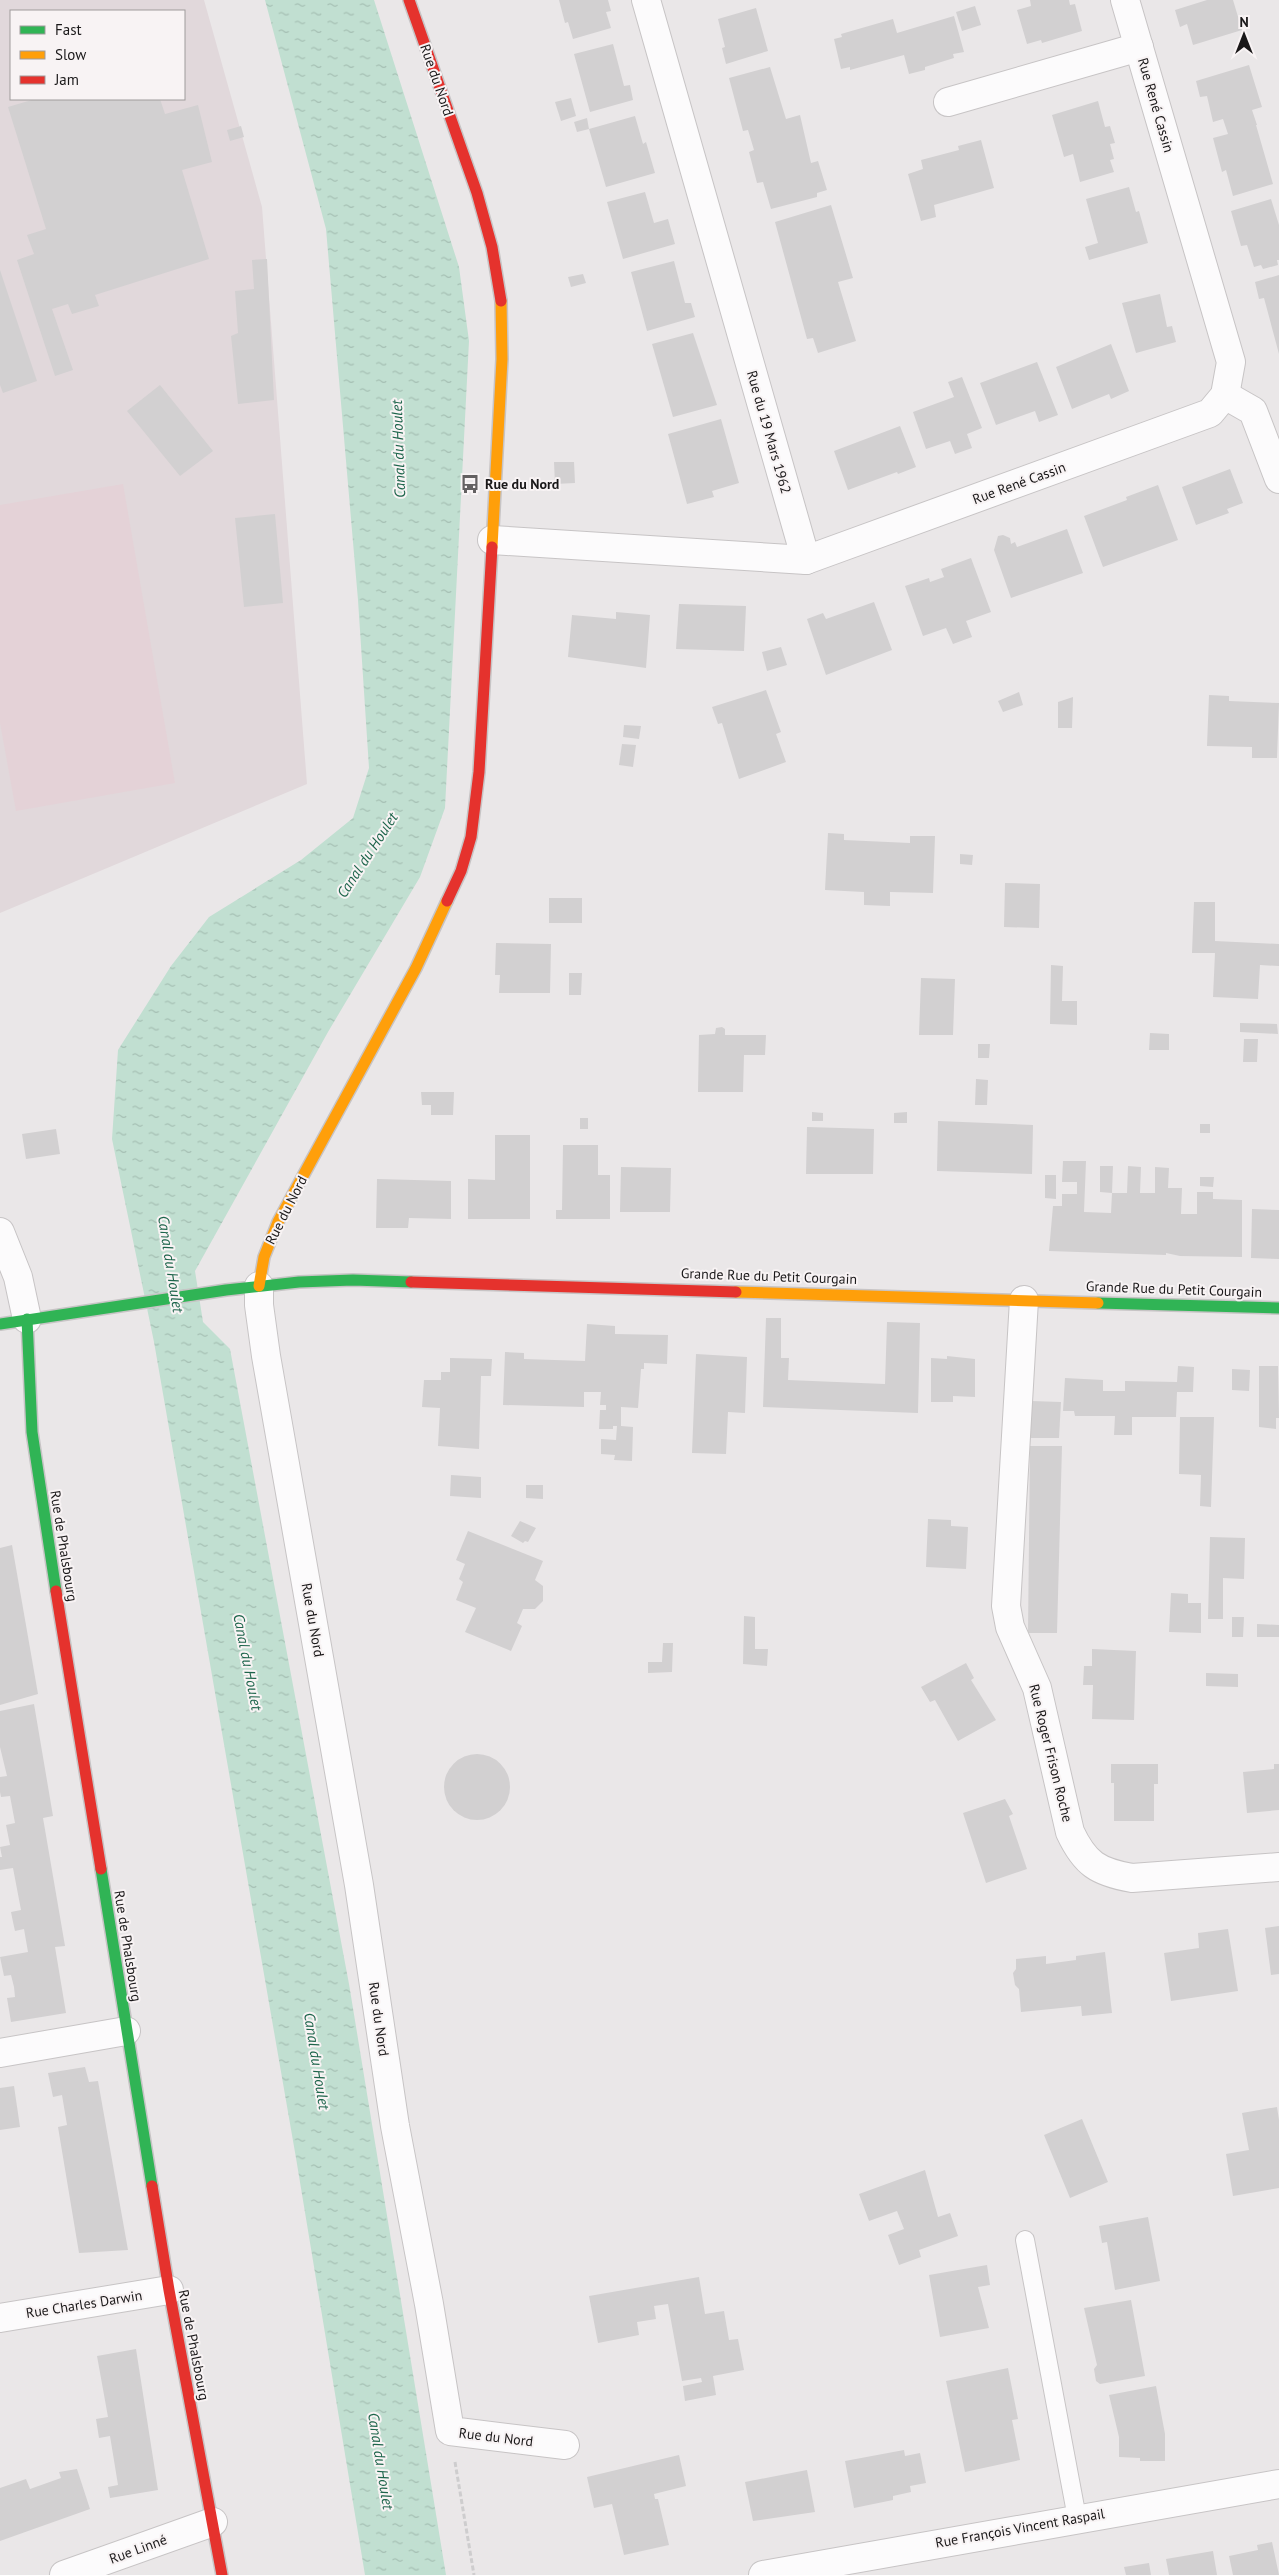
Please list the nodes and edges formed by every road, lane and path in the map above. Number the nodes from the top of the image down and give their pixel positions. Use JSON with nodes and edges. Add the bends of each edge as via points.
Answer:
{"nodes":[{"id":1,"x":409,"y":0,"type":"edge"},
{"id":2,"x":646,"y":0,"type":"edge"},
{"id":3,"x":1125,"y":0,"type":"edge"},
{"id":4,"x":1139,"y":47,"type":"junction"},
{"id":5,"x":948,"y":102,"type":"dead end"},
{"id":6,"x":1224,"y":395,"type":"junction"},
{"id":7,"x":1279,"y":479,"type":"edge"},
{"id":8,"x":492,"y":540,"type":"junction"},
{"id":9,"x":806,"y":560,"type":"junction"},
{"id":10,"x":0,"y":1232,"type":"edge"},
{"id":11,"x":259,"y":1286,"type":"junction"},
{"id":12,"x":1024,"y":1300,"type":"junction"},
{"id":13,"x":1279,"y":1308,"type":"edge"},
{"id":14,"x":26,"y":1319,"type":"junction"},
{"id":15,"x":0,"y":1324,"type":"edge"},
{"id":16,"x":1279,"y":1868,"type":"edge"},
{"id":17,"x":126,"y":2031,"type":"junction"},
{"id":18,"x":0,"y":2053,"type":"edge"},
{"id":19,"x":1026,"y":2240,"type":"dead end"},
{"id":20,"x":168,"y":2290,"type":"junction"},
{"id":21,"x":0,"y":2318,"type":"edge"},
{"id":22,"x":450,"y":2431,"type":"junction"},
{"id":23,"x":566,"y":2445,"type":"dead end"},
{"id":24,"x":1279,"y":2484,"type":"edge"},
{"id":25,"x":1077,"y":2518,"type":"junction"},
{"id":26,"x":212,"y":2522,"type":"junction"},
{"id":27,"x":64,"y":2575,"type":"edge"},
{"id":28,"x":222,"y":2575,"type":"edge"},
{"id":29,"x":474,"y":2575,"type":"edge"},
{"id":30,"x":762,"y":2575,"type":"edge"}],
"edges":[{"from":1,"to":8,"type":"street","name":"Rue du Nord","via":[[477,193],[497,274],[502,359]]},
{"from":2,"to":9,"type":"street","name":"Rue du 19 Mars 1962"},
{"from":3,"to":4,"type":"street","name":"Rue René Cassin"},
{"from":4,"to":5,"type":"street","name":"Rue René Cassin"},
{"from":4,"to":6,"type":"street","name":"Rue René Cassin","via":[[1231,362]]},
{"from":6,"to":7,"type":"street","via":[[1253,411]]},
{"from":6,"to":9,"type":"street","name":"Rue René Cassin","via":[[1210,413]]},
{"from":8,"to":9,"type":"street"},
{"from":8,"to":11,"type":"street","name":"Rue du Nord","via":[[477,805],[461,872],[416,968],[278,1222],[264,1257]]},
{"from":10,"to":14,"type":"street","via":[[18,1278]]},
{"from":11,"to":12,"type":"street","name":"Grande Rue du Petit Courgain","via":[[325,1280],[383,1280]]},
{"from":11,"to":14,"type":"street","name":"Grande Rue du Petit Courgain"},
{"from":11,"to":22,"type":"street","name":"Rue du Nord","via":[[266,1356],[359,1885],[395,2126]]},
{"from":12,"to":13,"type":"street","name":"Grande Rue du Petit Courgain"},
{"from":12,"to":16,"type":"street","name":"Rue Roger Frison Roche","via":[[1006,1606],[1010,1627],[1038,1688],[1073,1839],[1079,1852],[1094,1866],[1110,1874],[1132,1878]]},
{"from":14,"to":15,"type":"street","name":"Grande Rue du Petit Courgain"},
{"from":14,"to":17,"type":"street","name":"Rue de Phalsbourg","via":[[32,1432],[40,1491]]},
{"from":17,"to":18,"type":"street"},
{"from":17,"to":20,"type":"street","name":"Rue de Phalsbourg"},
{"from":19,"to":25,"type":"lane"},
{"from":20,"to":21,"type":"street","name":"Rue Charles Darwin"},
{"from":20,"to":26,"type":"street","name":"Rue de Phalsbourg"},
{"from":22,"to":23,"type":"street","name":"Rue du Nord"},
{"from":22,"to":29,"type":"path"},
{"from":24,"to":25,"type":"street","name":"Rue François Vincent Raspail"},
{"from":25,"to":30,"type":"street","name":"Rue François Vincent Raspail"},
{"from":26,"to":27,"type":"street","name":"Rue Linné"},
{"from":26,"to":28,"type":"street","name":"Rue de Phalsbourg"}]}
